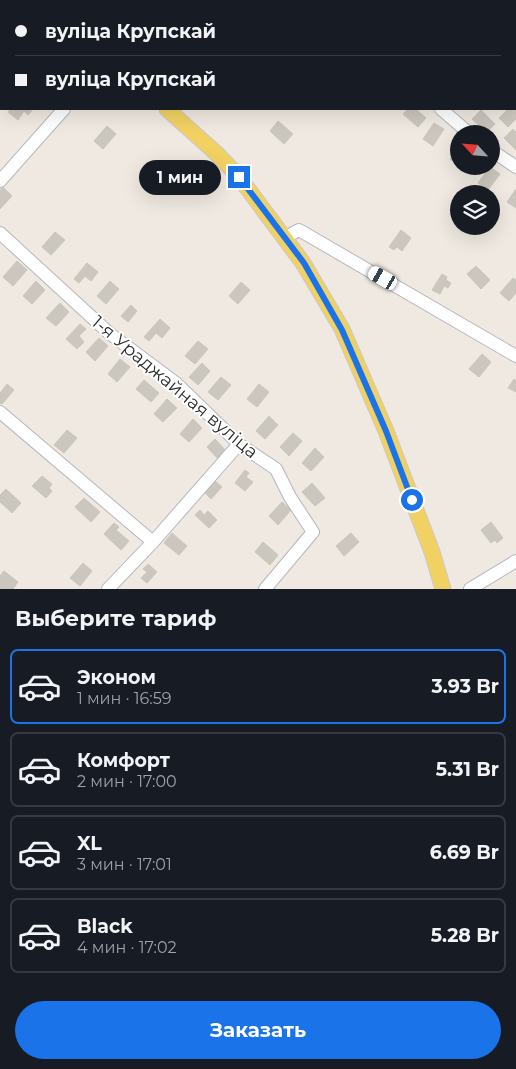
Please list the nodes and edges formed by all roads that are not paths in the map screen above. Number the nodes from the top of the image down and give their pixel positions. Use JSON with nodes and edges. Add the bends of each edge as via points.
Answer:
{"nodes":[{"id":1,"x":63,"y":110,"type":"edge"},
{"id":2,"x":168,"y":110,"type":"edge"},
{"id":3,"x":442,"y":110,"type":"edge"},
{"id":4,"x":460,"y":125,"type":"edge"},
{"id":5,"x":500,"y":156,"type":"edge"},
{"id":6,"x":516,"y":166,"type":"edge"},
{"id":7,"x":0,"y":181,"type":"edge"},
{"id":8,"x":0,"y":233,"type":"edge"},
{"id":9,"x":286,"y":237,"type":"junction"},
{"id":10,"x":516,"y":356,"type":"edge"},
{"id":11,"x":0,"y":412,"type":"edge"},
{"id":12,"x":239,"y":444,"type":"junction"},
{"id":13,"x":153,"y":542,"type":"junction"},
{"id":14,"x":516,"y":561,"type":"edge"},
{"id":15,"x":108,"y":589,"type":"edge"},
{"id":16,"x":265,"y":589,"type":"edge"},
{"id":17,"x":443,"y":589,"type":"edge"},
{"id":18,"x":470,"y":589,"type":"edge"}],
"edges":[{"from":1,"to":7,"type":"street"},
{"from":2,"to":9,"type":"main road","via":[[239,177]]},
{"from":3,"to":4,"type":"street"},
{"from":5,"to":6,"type":"street"},
{"from":8,"to":12,"type":"street","name":"1-я Ураджайная вуліца","via":[[109,333],[176,383]]},
{"from":9,"to":10,"type":"street","via":[[299,230]]},
{"from":9,"to":17,"type":"main road","via":[[342,330],[386,431]]},
{"from":11,"to":13,"type":"street"},
{"from":12,"to":13,"type":"street"},
{"from":12,"to":16,"type":"street","name":"1-я Ураджайная вуліца","via":[[276,469],[313,532]]},
{"from":13,"to":15,"type":"street"},
{"from":14,"to":18,"type":"street"}]}
